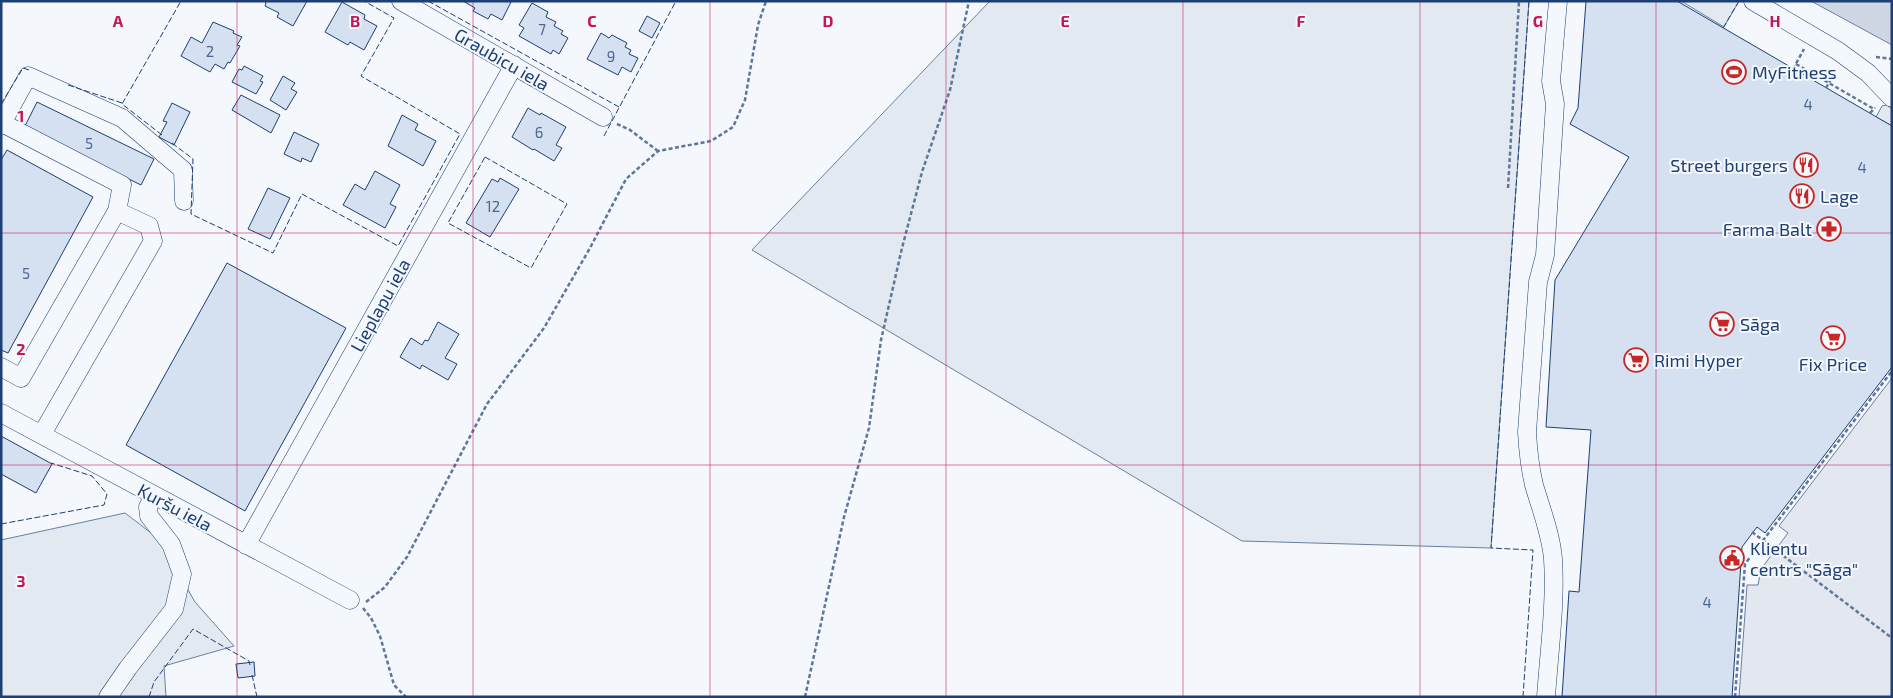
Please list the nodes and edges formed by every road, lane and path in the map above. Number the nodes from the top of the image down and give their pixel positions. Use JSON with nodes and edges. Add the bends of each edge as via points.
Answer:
{"nodes":[{"id":1,"x":401,"y":1,"type":"edge"},
{"id":2,"x":766,"y":1,"type":"edge"},
{"id":3,"x":968,"y":1,"type":"edge"},
{"id":4,"x":1519,"y":1,"type":"edge"},
{"id":5,"x":1558,"y":1,"type":"edge"},
{"id":6,"x":1753,"y":1,"type":"edge"},
{"id":7,"x":1813,"y":35,"type":"junction"},
{"id":8,"x":1844,"y":55,"type":"junction"},
{"id":9,"x":1870,"y":57,"type":"dead end"},
{"id":10,"x":1892,"y":59,"type":"edge"},
{"id":11,"x":1796,"y":64,"type":"junction"},
{"id":12,"x":514,"y":65,"type":"junction"},
{"id":13,"x":1793,"y":69,"type":"dead end"},
{"id":14,"x":1829,"y":83,"type":"junction"},
{"id":15,"x":1826,"y":88,"type":"dead end"},
{"id":16,"x":1892,"y":98,"type":"edge"},
{"id":17,"x":1874,"y":109,"type":"dead end"},
{"id":18,"x":603,"y":116,"type":"joint"},
{"id":19,"x":2,"y":124,"type":"edge"},
{"id":20,"x":658,"y":151,"type":"junction"},
{"id":21,"x":1508,"y":188,"type":"dead end"},
{"id":22,"x":184,"y":201,"type":"dead end"},
{"id":23,"x":117,"y":211,"type":"junction"},
{"id":24,"x":1,"y":367,"type":"edge"},
{"id":25,"x":1892,"y":371,"type":"edge"},
{"id":26,"x":1,"y":412,"type":"edge"},
{"id":27,"x":42,"y":434,"type":"junction"},
{"id":28,"x":154,"y":496,"type":"junction"},
{"id":29,"x":1752,"y":532,"type":"dead end"},
{"id":30,"x":1763,"y":540,"type":"junction"},
{"id":31,"x":246,"y":544,"type":"junction"},
{"id":32,"x":350,"y":600,"type":"dead end"},
{"id":33,"x":1892,"y":638,"type":"edge"},
{"id":34,"x":108,"y":697,"type":"edge"},
{"id":35,"x":406,"y":697,"type":"edge"},
{"id":36,"x":805,"y":697,"type":"edge"},
{"id":37,"x":1546,"y":697,"type":"edge"},
{"id":38,"x":1736,"y":697,"type":"edge"}],
"edges":[{"from":1,"to":12,"type":"street","name":"Graubicu iela"},
{"from":2,"to":20,"type":"path","via":[[758,25],[745,100],[733,127],[711,141]]},
{"from":3,"to":36,"type":"path","via":[[950,90],[922,172],[902,248],[882,340],[868,428],[844,517]]},
{"from":4,"to":21,"type":"path"},
{"from":5,"to":37,"type":"street","via":[[1551,81],[1556,104],[1527,432],[1528,454],[1553,558]]},
{"from":6,"to":7,"type":"street"},
{"from":7,"to":8,"type":"street"},
{"from":7,"to":11,"type":"path"},
{"from":8,"to":14,"type":"path"},
{"from":8,"to":16,"type":"street","via":[[1868,73]]},
{"from":9,"to":10,"type":"path"},
{"from":11,"to":13,"type":"path"},
{"from":11,"to":14,"type":"path"},
{"from":12,"to":18,"type":"street","name":"Graubicu iela"},
{"from":12,"to":31,"type":"street","name":"Lieplapu iela"},
{"from":14,"to":15,"type":"path"},
{"from":14,"to":17,"type":"path"},
{"from":18,"to":20,"type":"path","via":[[630,130]]},
{"from":19,"to":22,"type":"street","via":[[28,76],[122,118],[183,170]]},
{"from":19,"to":23,"type":"street","via":[[122,185]]},
{"from":20,"to":35,"type":"path","via":[[626,179],[544,328],[486,404],[407,557],[385,587],[361,605],[380,636],[394,686]]},
{"from":23,"to":24,"type":"street","via":[[21,378]]},
{"from":23,"to":27,"type":"street","via":[[149,226],[153,241]]},
{"from":25,"to":30,"type":"path"},
{"from":26,"to":27,"type":"street","name":"Kuršu iela"},
{"from":27,"to":28,"type":"street","name":"Kuršu iela"},
{"from":28,"to":31,"type":"street","name":"Kuršu iela"},
{"from":28,"to":34,"type":"street","via":[[148,507],[149,516],[171,544],[182,574],[174,609]]},
{"from":29,"to":30,"type":"path"},
{"from":30,"to":33,"type":"path"},
{"from":30,"to":38,"type":"path","via":[[1745,564]]},
{"from":31,"to":32,"type":"street","name":"Kuršu iela"}]}
